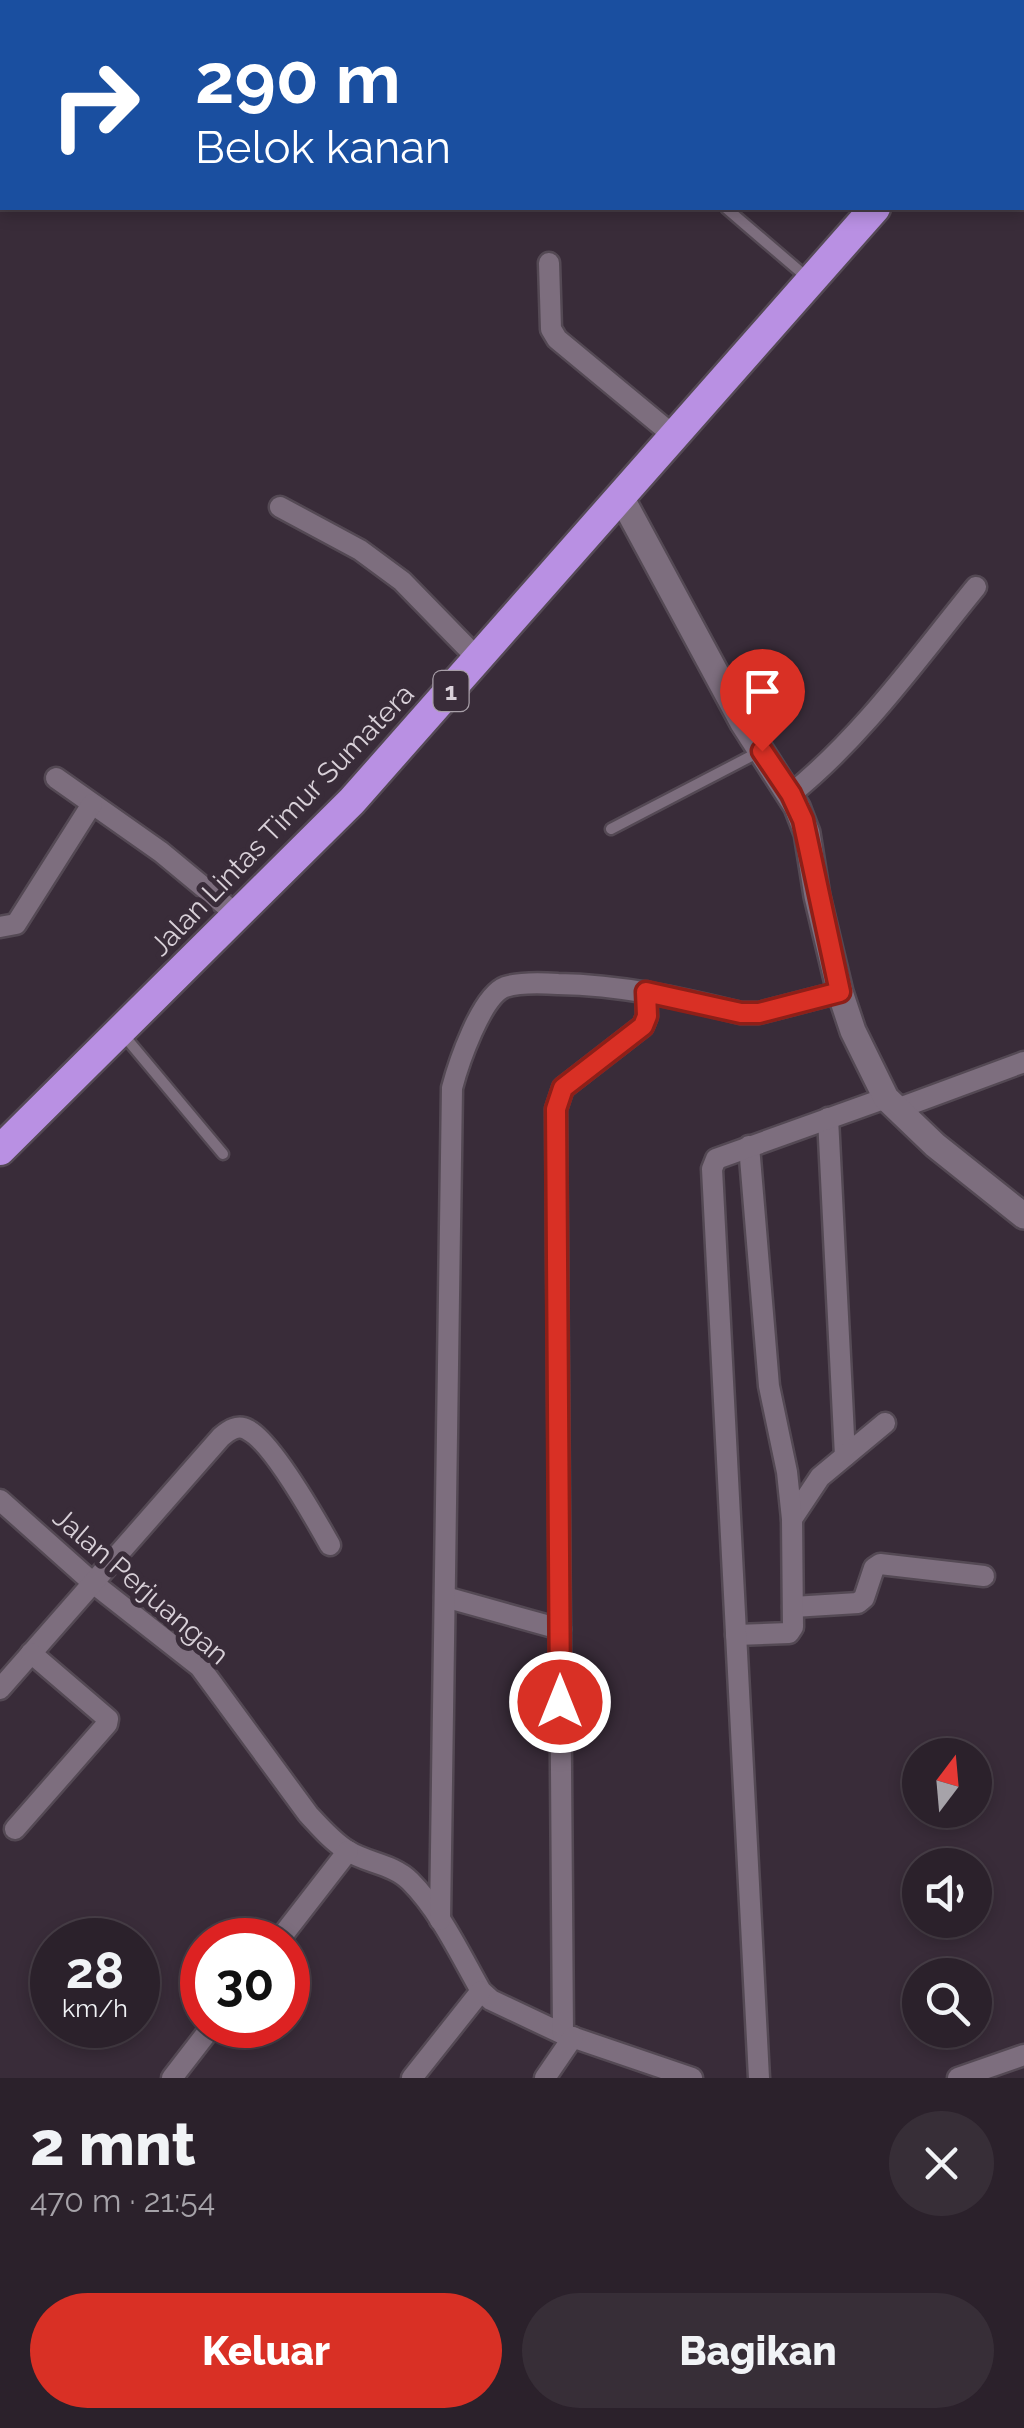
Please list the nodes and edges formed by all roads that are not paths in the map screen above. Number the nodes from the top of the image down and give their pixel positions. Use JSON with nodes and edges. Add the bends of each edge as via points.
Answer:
{"nodes":[{"id":1,"x":728,"y":210,"type":"edge"},
{"id":2,"x":873,"y":210,"type":"edge"},
{"id":3,"x":548,"y":263,"type":"dead end"},
{"id":4,"x":811,"y":280,"type":"junction"},
{"id":5,"x":674,"y":436,"type":"junction"},
{"id":6,"x":621,"y":497,"type":"junction"},
{"id":7,"x":280,"y":508,"type":"dead end"},
{"id":8,"x":976,"y":587,"type":"dead end"},
{"id":9,"x":479,"y":660,"type":"junction"},
{"id":10,"x":762,"y":751,"type":"junction"},
{"id":11,"x":56,"y":778,"type":"dead end"},
{"id":12,"x":791,"y":794,"type":"junction"},
{"id":13,"x":92,"y":804,"type":"junction"},
{"id":14,"x":611,"y":830,"type":"dead end"},
{"id":15,"x":237,"y":916,"type":"junction"},
{"id":16,"x":0,"y":927,"type":"edge"},
{"id":17,"x":646,"y":992,"type":"junction"},
{"id":18,"x":840,"y":992,"type":"junction"},
{"id":19,"x":120,"y":1031,"type":"junction"},
{"id":20,"x":1024,"y":1062,"type":"edge"},
{"id":21,"x":891,"y":1103,"type":"junction"},
{"id":22,"x":828,"y":1118,"type":"junction"},
{"id":23,"x":749,"y":1146,"type":"junction"},
{"id":24,"x":0,"y":1150,"type":"edge"},
{"id":25,"x":224,"y":1154,"type":"dead end"},
{"id":26,"x":1024,"y":1216,"type":"edge"},
{"id":27,"x":886,"y":1423,"type":"dead end"},
{"id":28,"x":845,"y":1456,"type":"junction"},
{"id":29,"x":0,"y":1500,"type":"edge"},
{"id":30,"x":792,"y":1519,"type":"junction"},
{"id":31,"x":330,"y":1544,"type":"dead end"},
{"id":32,"x":984,"y":1576,"type":"dead end"},
{"id":33,"x":93,"y":1583,"type":"junction"},
{"id":34,"x":444,"y":1596,"type":"junction"},
{"id":35,"x":793,"y":1607,"type":"junction"},
{"id":36,"x":560,"y":1629,"type":"junction"},
{"id":37,"x":736,"y":1635,"type":"junction"},
{"id":38,"x":32,"y":1653,"type":"junction"},
{"id":39,"x":0,"y":1689,"type":"edge"},
{"id":40,"x":15,"y":1829,"type":"dead end"},
{"id":41,"x":348,"y":1851,"type":"junction"},
{"id":42,"x":296,"y":1918,"type":"edge"},
{"id":43,"x":440,"y":1920,"type":"junction"},
{"id":44,"x":481,"y":1991,"type":"junction"},
{"id":45,"x":568,"y":2036,"type":"junction"},
{"id":46,"x":195,"y":2048,"type":"edge"},
{"id":47,"x":1024,"y":2056,"type":"edge"},
{"id":48,"x":172,"y":2078,"type":"edge"},
{"id":49,"x":412,"y":2078,"type":"edge"},
{"id":50,"x":546,"y":2078,"type":"edge"},
{"id":51,"x":692,"y":2078,"type":"edge"},
{"id":52,"x":758,"y":2078,"type":"edge"},
{"id":53,"x":958,"y":2078,"type":"edge"}],
"edges":[{"from":1,"to":4,"type":"lane"},
{"from":2,"to":4,"type":"highway","name":"Jalan Lintas Timur Sumatera","number":"1"},
{"from":3,"to":5,"type":"street","via":[[557,339]]},
{"from":4,"to":5,"type":"highway","name":"Jalan Lintas Timur Sumatera","number":"1"},
{"from":5,"to":6,"type":"highway","name":"Jalan Lintas Timur Sumatera","number":"1"},
{"from":6,"to":9,"type":"highway","name":"Jalan Lintas Timur Sumatera","number":"1"},
{"from":6,"to":10,"type":"street"},
{"from":7,"to":9,"type":"street","via":[[360,550],[402,581]]},
{"from":8,"to":12,"type":"street","via":[[852,738]]},
{"from":9,"to":15,"type":"highway","name":"Jalan Lintas Timur Sumatera","number":"1","via":[[352,802]]},
{"from":10,"to":12,"type":"street"},
{"from":10,"to":14,"type":"lane"},
{"from":11,"to":13,"type":"street"},
{"from":12,"to":18,"type":"street","via":[[807,833]]},
{"from":13,"to":15,"type":"street"},
{"from":13,"to":16,"type":"street","via":[[16,924]]},
{"from":15,"to":19,"type":"highway","name":"Jalan Lintas Timur Sumatera","number":"1"},
{"from":17,"to":18,"type":"street","via":[[741,1013]]},
{"from":17,"to":34,"type":"street","via":[[590,984],[503,988],[490,1000],[460,1060],[452,1088]]},
{"from":17,"to":36,"type":"street","via":[[643,1026],[563,1088],[556,1109]]},
{"from":18,"to":21,"type":"street"},
{"from":19,"to":24,"type":"highway","name":"Jalan Lintas Timur Sumatera","number":"1"},
{"from":19,"to":25,"type":"lane"},
{"from":20,"to":21,"type":"street"},
{"from":21,"to":22,"type":"street"},
{"from":21,"to":26,"type":"street"},
{"from":22,"to":23,"type":"street"},
{"from":22,"to":28,"type":"street"},
{"from":23,"to":30,"type":"street","via":[[768,1386]]},
{"from":23,"to":37,"type":"street","via":[[716,1158],[712,1169]]},
{"from":27,"to":28,"type":"street"},
{"from":28,"to":30,"type":"street","via":[[820,1477]]},
{"from":29,"to":33,"type":"street","name":"Jalan Perjuangan"},
{"from":30,"to":35,"type":"street"},
{"from":31,"to":33,"type":"street","via":[[259,1439],[247,1428],[234,1428]]},
{"from":32,"to":35,"type":"street","via":[[880,1564],[858,1603]]},
{"from":33,"to":38,"type":"street"},
{"from":33,"to":41,"type":"street","name":"Jalan Perjuangan","via":[[200,1667],[308,1814]]},
{"from":34,"to":36,"type":"street"},
{"from":34,"to":43,"type":"street"},
{"from":35,"to":37,"type":"street","via":[[792,1632]]},
{"from":36,"to":45,"type":"street"},
{"from":37,"to":52,"type":"street"},
{"from":38,"to":39,"type":"street"},
{"from":38,"to":40,"type":"street","via":[[108,1724]]},
{"from":41,"to":42,"type":"street"},
{"from":41,"to":43,"type":"street","name":"Jalan Perjuangan","via":[[397,1870]]},
{"from":43,"to":44,"type":"street","name":"Jalan Perjuangan"},
{"from":44,"to":45,"type":"street"},
{"from":44,"to":49,"type":"street"},
{"from":45,"to":50,"type":"street"},
{"from":45,"to":51,"type":"street"},
{"from":46,"to":48,"type":"street"},
{"from":47,"to":53,"type":"street"}]}
